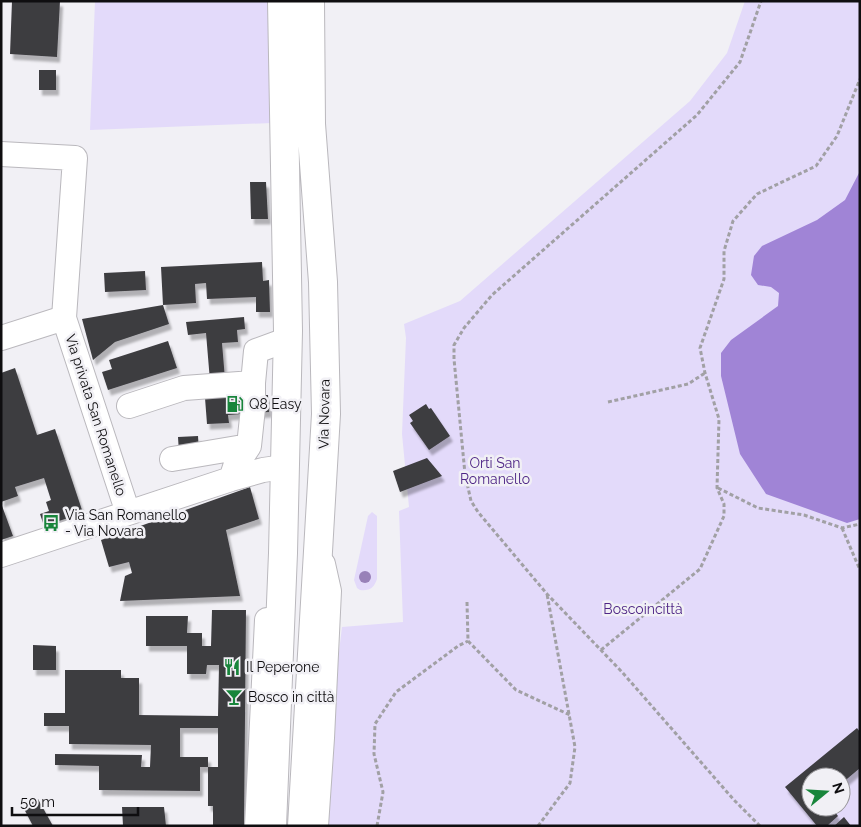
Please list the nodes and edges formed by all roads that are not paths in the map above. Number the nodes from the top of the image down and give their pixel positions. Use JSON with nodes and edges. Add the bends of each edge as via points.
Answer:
{"nodes":[{"id":1,"x":274,"y":1,"type":"edge"},
{"id":2,"x":282,"y":1,"type":"edge"},
{"id":3,"x":310,"y":1,"type":"edge"},
{"id":4,"x":320,"y":1,"type":"edge"},
{"id":5,"x":1,"y":154,"type":"edge"},
{"id":6,"x":64,"y":318,"type":"junction"},
{"id":7,"x":1,"y":338,"type":"edge"},
{"id":8,"x":283,"y":351,"type":"junction"},
{"id":9,"x":253,"y":383,"type":"junction"},
{"id":10,"x":129,"y":406,"type":"dead end"},
{"id":11,"x":253,"y":408,"type":"junction"},
{"id":12,"x":248,"y":446,"type":"junction"},
{"id":13,"x":172,"y":459,"type":"dead end"},
{"id":14,"x":279,"y":467,"type":"junction"},
{"id":15,"x":322,"y":467,"type":"junction"},
{"id":16,"x":231,"y":480,"type":"junction"},
{"id":17,"x":334,"y":498,"type":"dead end"},
{"id":18,"x":128,"y":513,"type":"junction"},
{"id":19,"x":318,"y":548,"type":"junction"},
{"id":20,"x":1,"y":555,"type":"edge"},
{"id":21,"x":257,"y":826,"type":"edge"},
{"id":22,"x":272,"y":826,"type":"edge"},
{"id":23,"x":302,"y":826,"type":"edge"},
{"id":24,"x":316,"y":826,"type":"edge"}],
"edges":[{"from":1,"to":8,"type":"street","via":[[273,130],[278,316]]},
{"from":2,"to":8,"type":"main road"},
{"from":3,"to":15,"type":"main road","name":"Via Novara","via":[[311,124],[322,282],[326,414]]},
{"from":4,"to":17,"type":"street","via":[[324,153],[337,331]]},
{"from":5,"to":6,"type":"street","name":"Via privata San Romanello","via":[[75,158]]},
{"from":6,"to":7,"type":"street","name":"Via privata San Romanello"},
{"from":6,"to":18,"type":"street","name":"Via privata San Romanello"},
{"from":8,"to":9,"type":"street","via":[[256,351]]},
{"from":8,"to":14,"type":"main road"},
{"from":9,"to":10,"type":"street","via":[[184,388]]},
{"from":9,"to":11,"type":"street"},
{"from":11,"to":12,"type":"street"},
{"from":11,"to":14,"type":"street","via":[[276,420]]},
{"from":12,"to":13,"type":"street"},
{"from":12,"to":16,"type":"street"},
{"from":14,"to":15,"type":"main road"},
{"from":14,"to":16,"type":"street","name":"Via privata San Romanello"},
{"from":14,"to":21,"type":"street"},
{"from":14,"to":22,"type":"main road","via":[[283,553]]},
{"from":15,"to":19,"type":"main road","name":"Via Novara"},
{"from":16,"to":18,"type":"street","name":"Via privata San Romanello"},
{"from":18,"to":20,"type":"street","name":"Via privata San Romanello"},
{"from":19,"to":23,"type":"main road","name":"Via Novara"},
{"from":19,"to":24,"type":"street","via":[[330,591]]}]}
